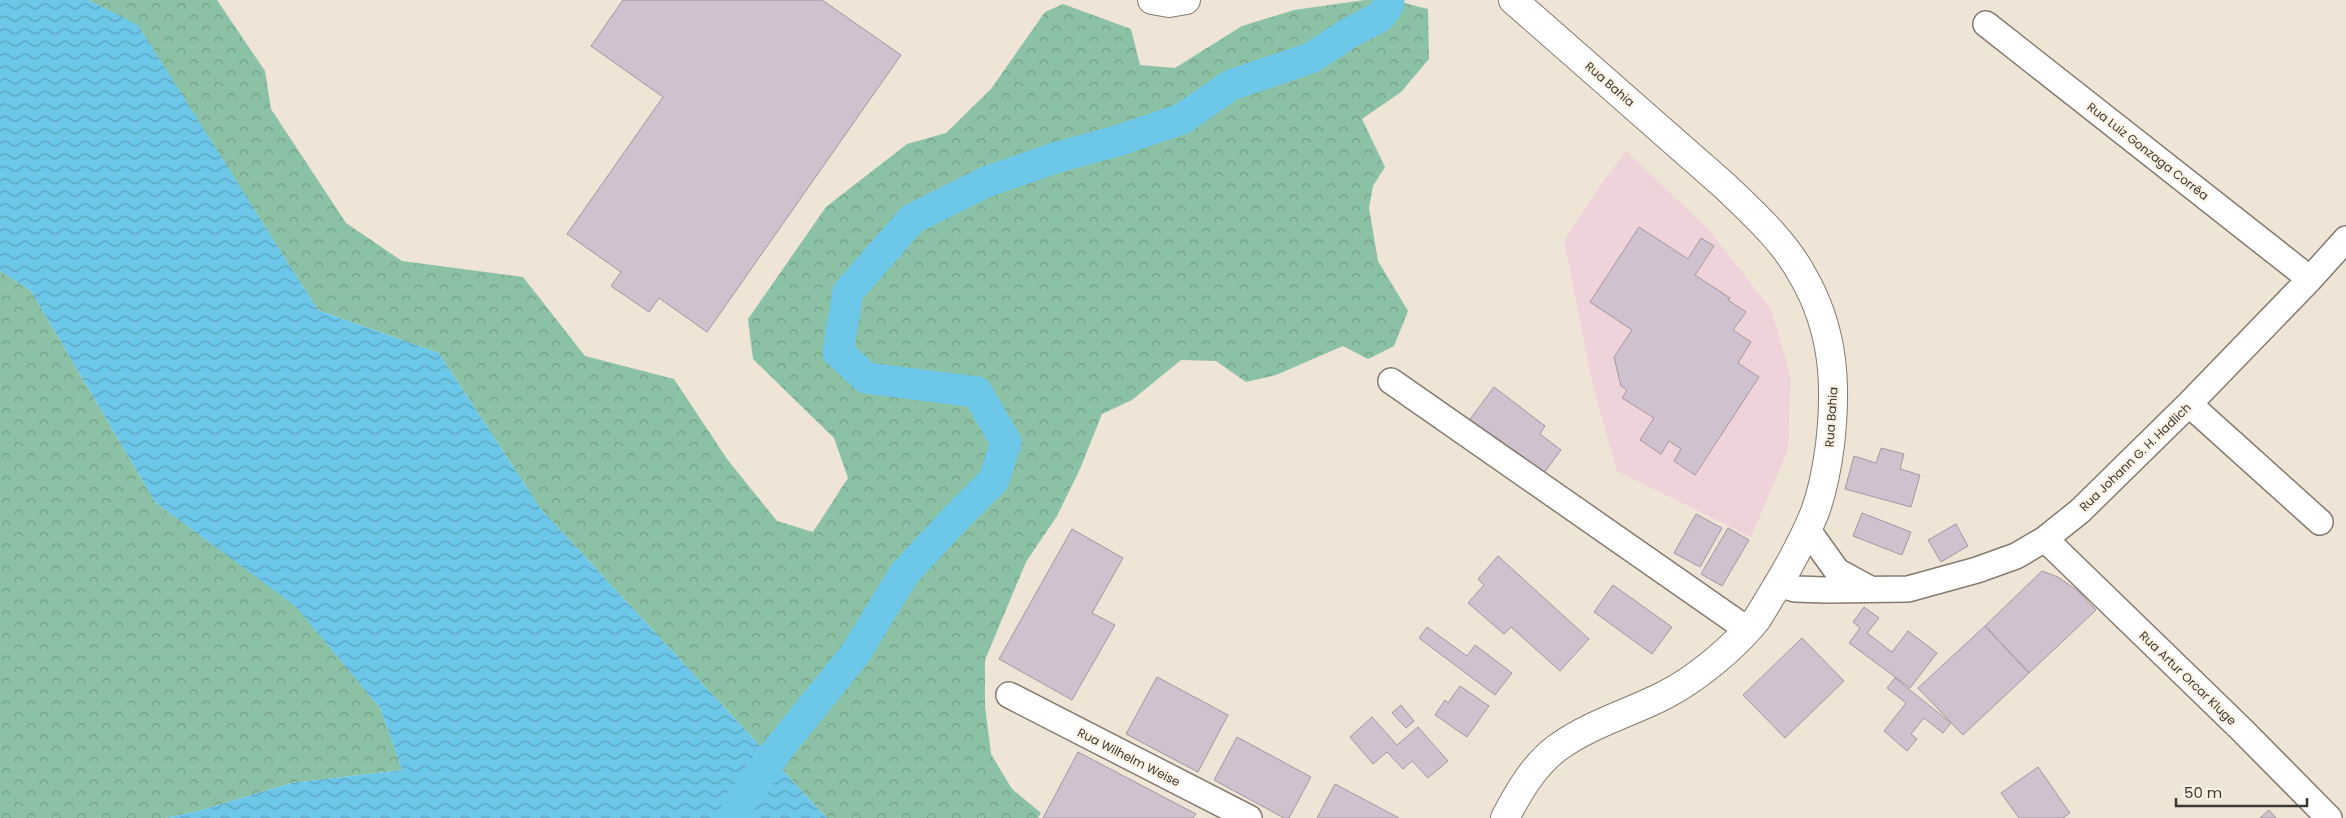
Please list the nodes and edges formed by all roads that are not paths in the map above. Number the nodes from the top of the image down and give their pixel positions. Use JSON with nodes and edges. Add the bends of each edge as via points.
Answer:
{"nodes":[{"id":1,"x":1152,"y":0,"type":"edge"},
{"id":2,"x":1186,"y":0,"type":"edge"},
{"id":3,"x":1513,"y":0,"type":"edge"},
{"id":4,"x":1986,"y":24,"type":"dead end"},
{"id":5,"x":2346,"y":239,"type":"edge"},
{"id":6,"x":2310,"y":279,"type":"junction"},
{"id":7,"x":1391,"y":381,"type":"dead end"},
{"id":8,"x":2189,"y":404,"type":"junction"},
{"id":9,"x":2320,"y":522,"type":"dead end"},
{"id":10,"x":1807,"y":529,"type":"junction"},
{"id":11,"x":2046,"y":539,"type":"junction"},
{"id":12,"x":1832,"y":581,"type":"junction"},
{"id":13,"x":1777,"y":584,"type":"junction"},
{"id":14,"x":1748,"y":630,"type":"junction"},
{"id":15,"x":1009,"y":695,"type":"dead end"},
{"id":16,"x":1249,"y":818,"type":"edge"},
{"id":17,"x":1505,"y":818,"type":"edge"},
{"id":18,"x":2329,"y":818,"type":"edge"}],
"edges":[{"from":1,"to":2,"type":"main road"},
{"from":3,"to":10,"type":"main road","name":"Rua Bahia","via":[[1726,187],[1758,218],[1803,275],[1828,338],[1834,372],[1825,478]]},
{"from":4,"to":6,"type":"street","name":"Rua Luiz Gonzaga Corrêa"},
{"from":5,"to":6,"type":"street","name":"Rua Johann G. H. Hadlich"},
{"from":6,"to":8,"type":"street","name":"Rua Johann G. H. Hadlich"},
{"from":7,"to":14,"type":"street"},
{"from":8,"to":9,"type":"street"},
{"from":8,"to":11,"type":"street","name":"Rua Johann G. H. Hadlich","via":[[2080,511]]},
{"from":10,"to":12,"type":"street","name":"Rua Johann G. H. Hadlich"},
{"from":10,"to":13,"type":"main road","name":"Rua Bahia"},
{"from":11,"to":12,"type":"street","name":"Rua Johann G. H. Hadlich","via":[[2016,556],[1908,589],[1872,590]]},
{"from":11,"to":18,"type":"street","name":"Rua Artur Orcar Kluge"},
{"from":12,"to":13,"type":"street","name":"Rua Johann G. H. Hadlich","via":[[1795,588]]},
{"from":13,"to":14,"type":"main road","name":"Rua Bahia"},
{"from":14,"to":17,"type":"main road","name":"Rua Bahia","via":[[1698,675],[1664,696],[1591,727],[1556,749],[1527,780]]},
{"from":15,"to":16,"type":"street","name":"Rua Wilhelm Weise"}]}
